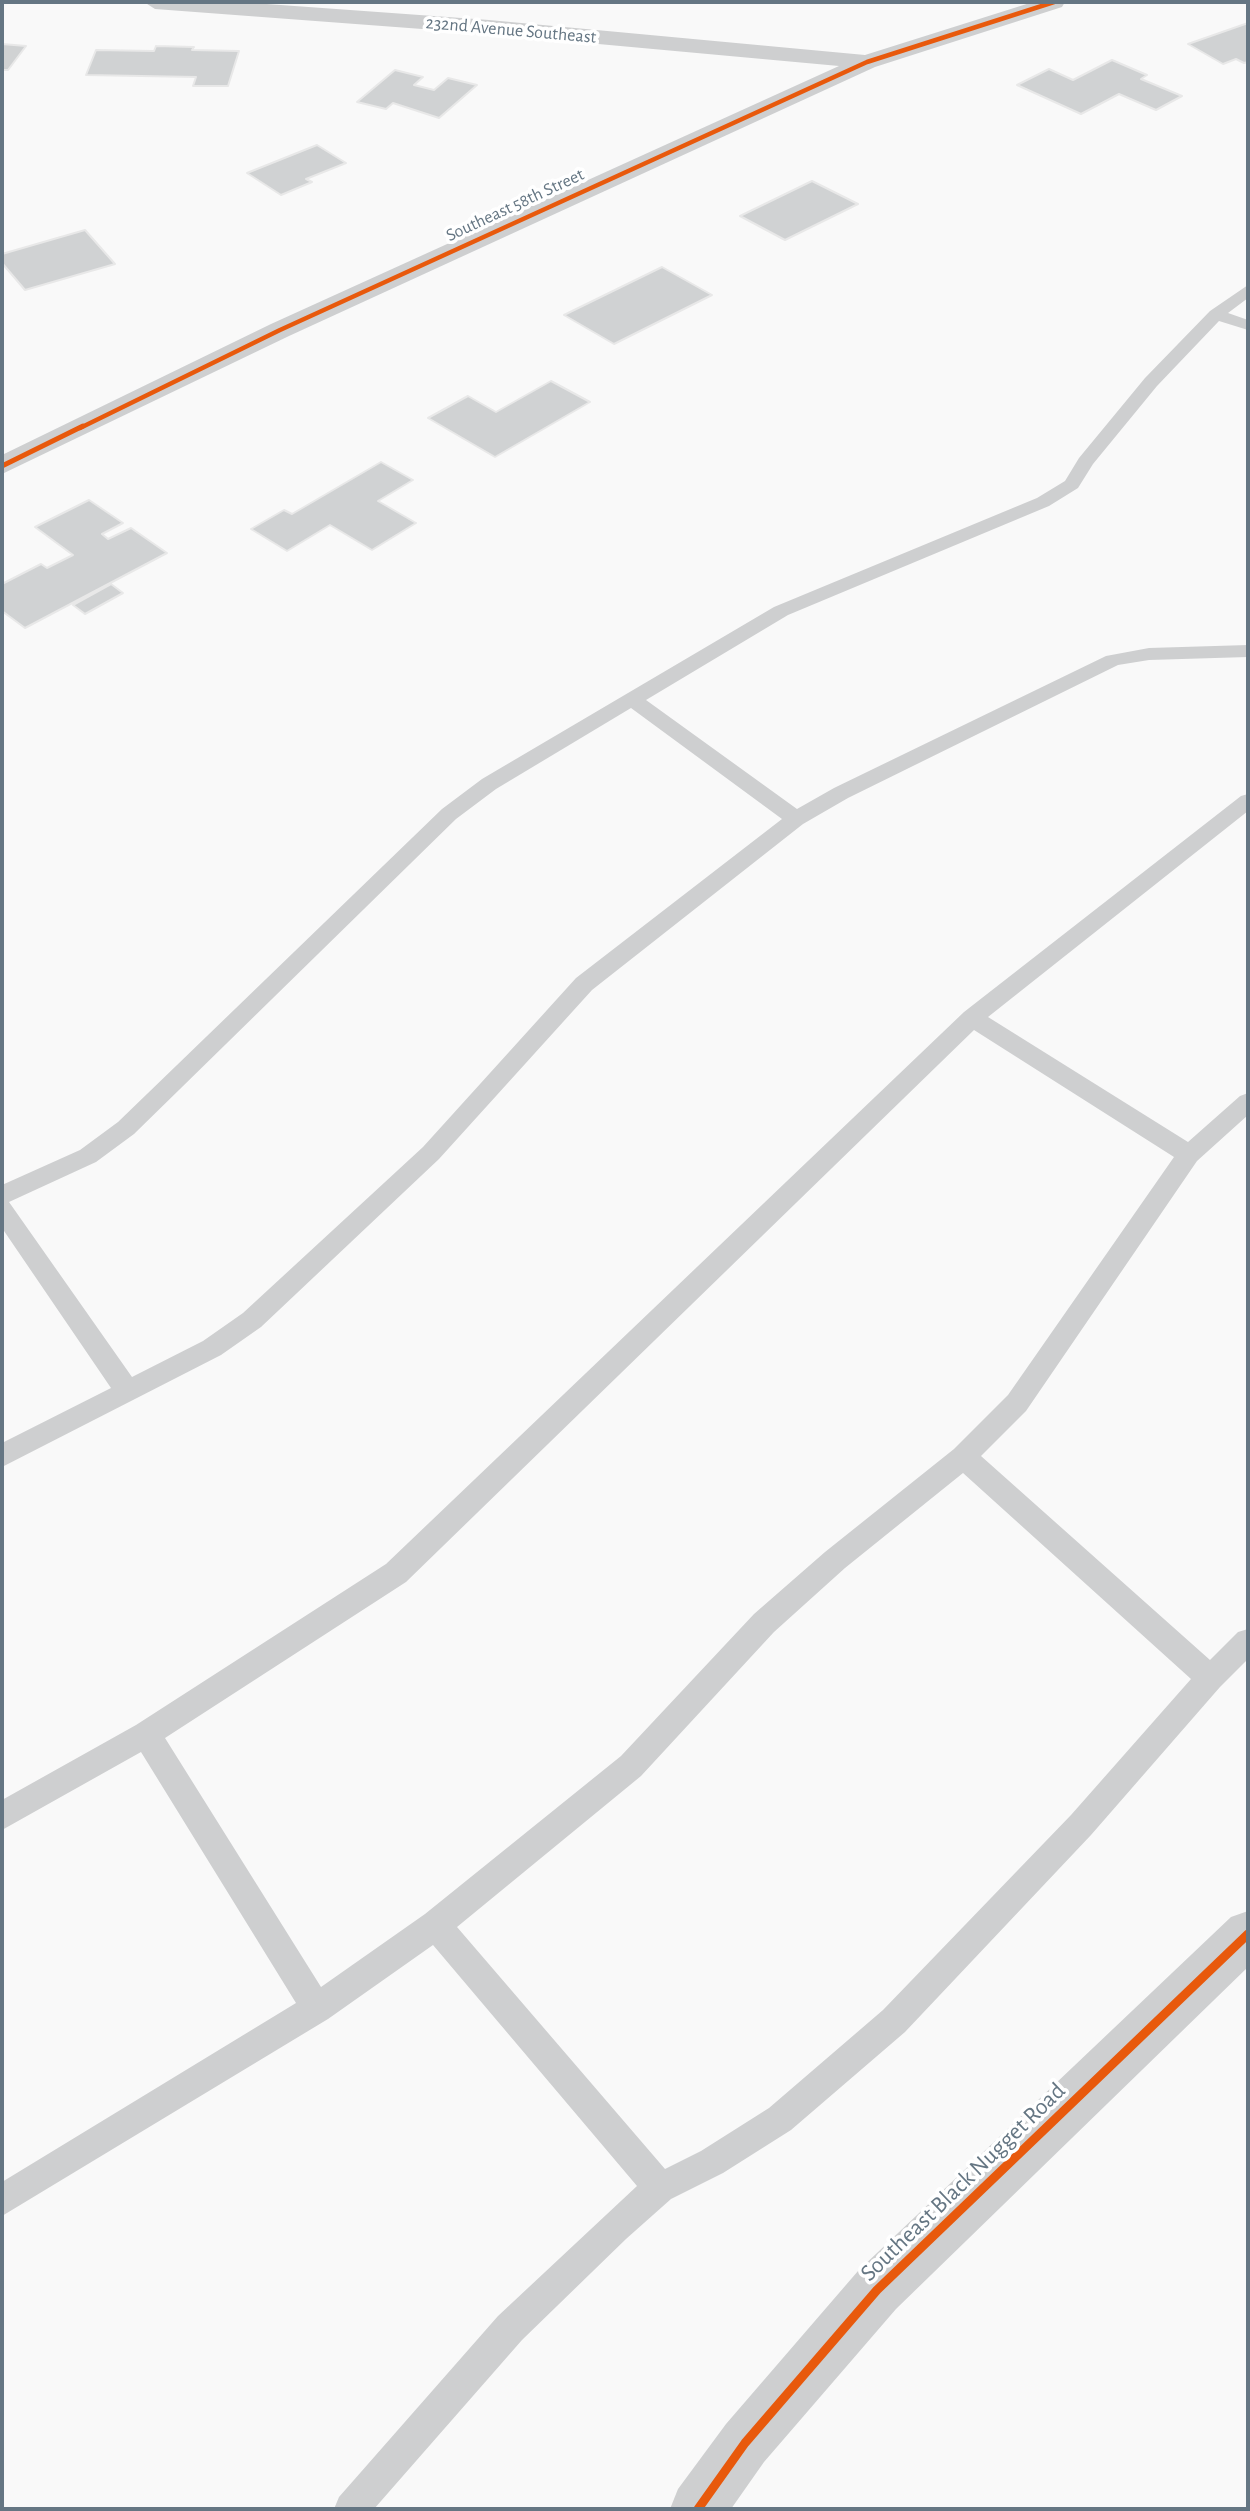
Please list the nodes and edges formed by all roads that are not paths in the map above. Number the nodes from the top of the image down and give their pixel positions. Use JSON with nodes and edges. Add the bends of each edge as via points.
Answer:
{"nodes":[{"id":1,"x":155,"y":2,"type":"edge"},
{"id":2,"x":1054,"y":2,"type":"edge"},
{"id":3,"x":867,"y":62,"type":"junction"},
{"id":4,"x":1248,"y":290,"type":"edge"},
{"id":5,"x":1216,"y":314,"type":"junction"},
{"id":6,"x":1248,"y":325,"type":"edge"},
{"id":7,"x":2,"y":466,"type":"edge"},
{"id":8,"x":1248,"y":651,"type":"edge"},
{"id":9,"x":633,"y":700,"type":"junction"},
{"id":10,"x":1248,"y":801,"type":"edge"},
{"id":11,"x":796,"y":819,"type":"junction"},
{"id":12,"x":972,"y":1018,"type":"junction"},
{"id":13,"x":1248,"y":1102,"type":"edge"},
{"id":14,"x":1189,"y":1155,"type":"junction"},
{"id":15,"x":2,"y":1195,"type":"edge"},
{"id":16,"x":2,"y":1209,"type":"edge"},
{"id":17,"x":128,"y":1392,"type":"junction"},
{"id":18,"x":2,"y":1456,"type":"edge"},
{"id":19,"x":963,"y":1457,"type":"junction"},
{"id":20,"x":1248,"y":1641,"type":"edge"},
{"id":21,"x":1210,"y":1678,"type":"junction"},
{"id":22,"x":146,"y":1734,"type":"junction"},
{"id":23,"x":2,"y":1816,"type":"edge"},
{"id":24,"x":436,"y":1925,"type":"junction"},
{"id":25,"x":1248,"y":1934,"type":"edge"},
{"id":26,"x":317,"y":2008,"type":"junction"},
{"id":27,"x":660,"y":2188,"type":"junction"},
{"id":28,"x":2,"y":2200,"type":"edge"},
{"id":29,"x":351,"y":2509,"type":"edge"},
{"id":30,"x":698,"y":2509,"type":"edge"}],
"edges":[{"from":1,"to":3,"type":"street","name":"232nd Avenue Southeast","via":[[495,19]]},
{"from":2,"to":3,"type":"street","name":"Southeast 58th Street"},
{"from":3,"to":7,"type":"street","name":"Southeast 58th Street","via":[[280,330]]},
{"from":4,"to":5,"type":"lane"},
{"from":5,"to":6,"type":"lane"},
{"from":5,"to":9,"type":"lane","via":[[1152,382],[1072,484],[1043,502],[781,611]]},
{"from":8,"to":11,"type":"lane","via":[[1149,654],[1113,660]]},
{"from":9,"to":11,"type":"lane"},
{"from":9,"to":15,"type":"lane","via":[[489,784],[449,814],[126,1128],[88,1156]]},
{"from":10,"to":12,"type":"lane"},
{"from":11,"to":17,"type":"lane","via":[[584,984],[431,1153],[252,1320],[212,1348]]},
{"from":12,"to":14,"type":"lane"},
{"from":12,"to":22,"type":"lane","via":[[396,1573]]},
{"from":13,"to":14,"type":"lane"},
{"from":14,"to":19,"type":"lane","via":[[1017,1403]]},
{"from":16,"to":17,"type":"lane"},
{"from":17,"to":18,"type":"lane"},
{"from":19,"to":21,"type":"lane"},
{"from":19,"to":24,"type":"lane","via":[[764,1622],[631,1766]]},
{"from":20,"to":21,"type":"lane"},
{"from":21,"to":27,"type":"lane","via":[[1082,1825],[894,2021],[780,2119]]},
{"from":22,"to":23,"type":"lane"},
{"from":22,"to":26,"type":"lane"},
{"from":24,"to":26,"type":"lane"},
{"from":24,"to":27,"type":"lane"},
{"from":25,"to":30,"type":"street","name":"Southeast Black Nugget Road","via":[[877,2290],[745,2443]]},
{"from":26,"to":28,"type":"lane"},
{"from":27,"to":29,"type":"lane","via":[[510,2328]]}]}
